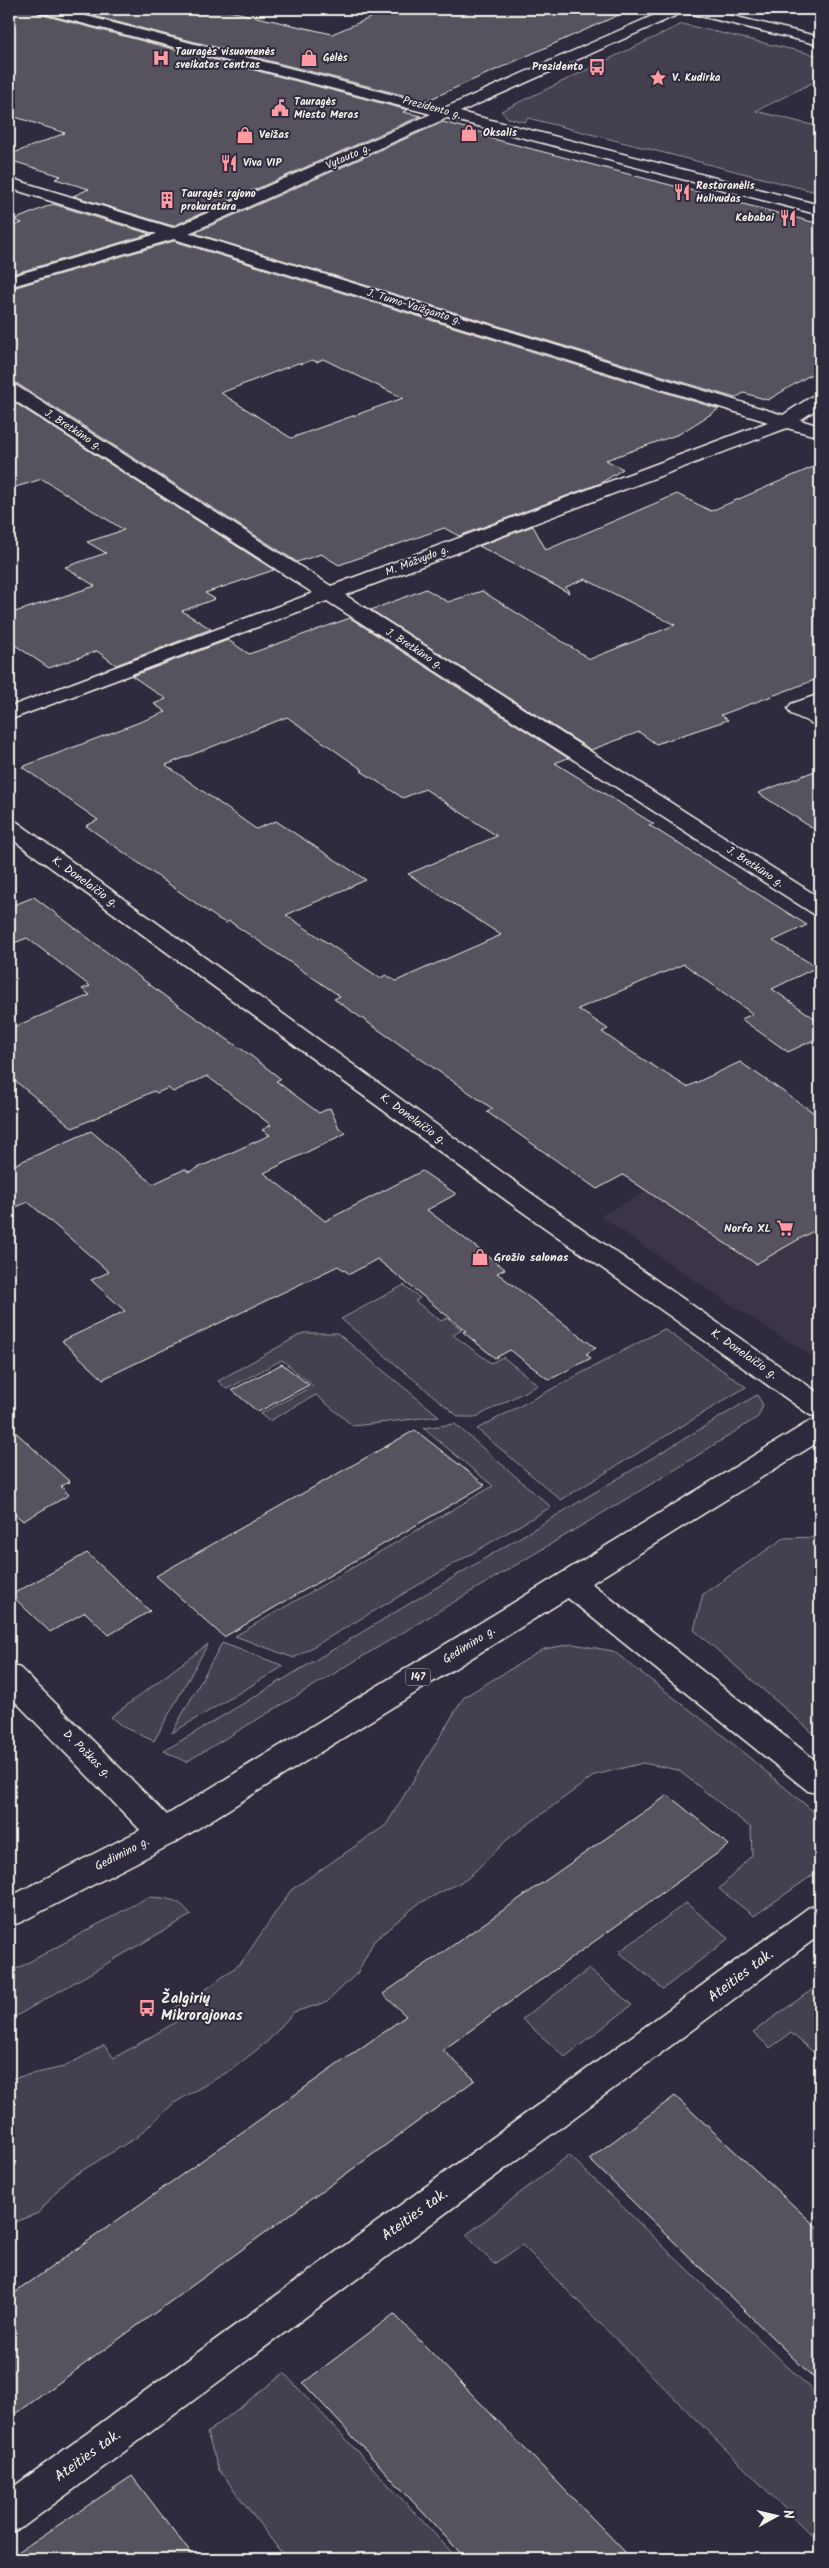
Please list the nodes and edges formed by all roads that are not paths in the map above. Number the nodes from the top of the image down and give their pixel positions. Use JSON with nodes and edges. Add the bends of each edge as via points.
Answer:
{"nodes":[{"id":1,"x":44,"y":9,"type":"edge"},
{"id":2,"x":679,"y":9,"type":"edge"},
{"id":3,"x":688,"y":9,"type":"edge"},
{"id":4,"x":820,"y":41,"type":"edge"},
{"id":5,"x":448,"y":112,"type":"junction"},
{"id":6,"x":9,"y":183,"type":"edge"},
{"id":7,"x":820,"y":210,"type":"edge"},
{"id":8,"x":174,"y":234,"type":"junction"},
{"id":9,"x":9,"y":282,"type":"edge"},
{"id":10,"x":9,"y":389,"type":"edge"},
{"id":11,"x":820,"y":399,"type":"edge"},
{"id":12,"x":786,"y":422,"type":"junction"},
{"id":13,"x":820,"y":432,"type":"edge"},
{"id":14,"x":328,"y":595,"type":"junction"},
{"id":15,"x":820,"y":700,"type":"edge"},
{"id":16,"x":9,"y":714,"type":"edge"},
{"id":17,"x":820,"y":721,"type":"edge"},
{"id":18,"x":9,"y":827,"type":"edge"},
{"id":19,"x":820,"y":908,"type":"edge"},
{"id":20,"x":820,"y":1408,"type":"edge"},
{"id":21,"x":820,"y":1428,"type":"edge"},
{"id":22,"x":570,"y":1583,"type":"junction"},
{"id":23,"x":9,"y":1676,"type":"edge"},
{"id":24,"x":820,"y":1782,"type":"edge"},
{"id":25,"x":164,"y":1833,"type":"junction"},
{"id":26,"x":9,"y":1913,"type":"edge"},
{"id":27,"x":820,"y":1917,"type":"edge"},
{"id":28,"x":9,"y":2514,"type":"edge"}],
"edges":[{"from":1,"to":5,"type":"street","name":"Prezidento g."},
{"from":2,"to":5,"type":"street","name":"Vytauto g."},
{"from":3,"to":4,"type":"street"},
{"from":5,"to":7,"type":"street","name":"Prezidento g."},
{"from":5,"to":8,"type":"street","name":"Vytauto g."},
{"from":6,"to":8,"type":"street","name":"J. Tumo-Vaižganto g."},
{"from":8,"to":9,"type":"street","name":"Vytauto g."},
{"from":8,"to":12,"type":"street","name":"J. Tumo-Vaižganto g."},
{"from":10,"to":14,"type":"street","name":"J. Bretkūno g."},
{"from":11,"to":12,"type":"street","name":"M. Mažvydo g."},
{"from":12,"to":13,"type":"street","name":"J. Tumo-Vaižganto g."},
{"from":12,"to":14,"type":"street","name":"M. Mažvydo g."},
{"from":14,"to":16,"type":"street","name":"M. Mažvydo g."},
{"from":14,"to":19,"type":"street","name":"J. Bretkūno g."},
{"from":15,"to":17,"type":"street","via":[[799,709]]},
{"from":18,"to":20,"type":"street","name":"K. Donelaičio g.","via":[[526,1202]]},
{"from":21,"to":22,"type":"street","name":"Gedimino g.","number":"147"},
{"from":22,"to":24,"type":"street"},
{"from":22,"to":25,"type":"street","name":"Gedimino g.","number":"147"},
{"from":23,"to":25,"type":"street","name":"D. Poškos g."},
{"from":25,"to":26,"type":"street","name":"Gedimino g.","number":"147"},
{"from":27,"to":28,"type":"street","name":"Ateities tak."}]}
